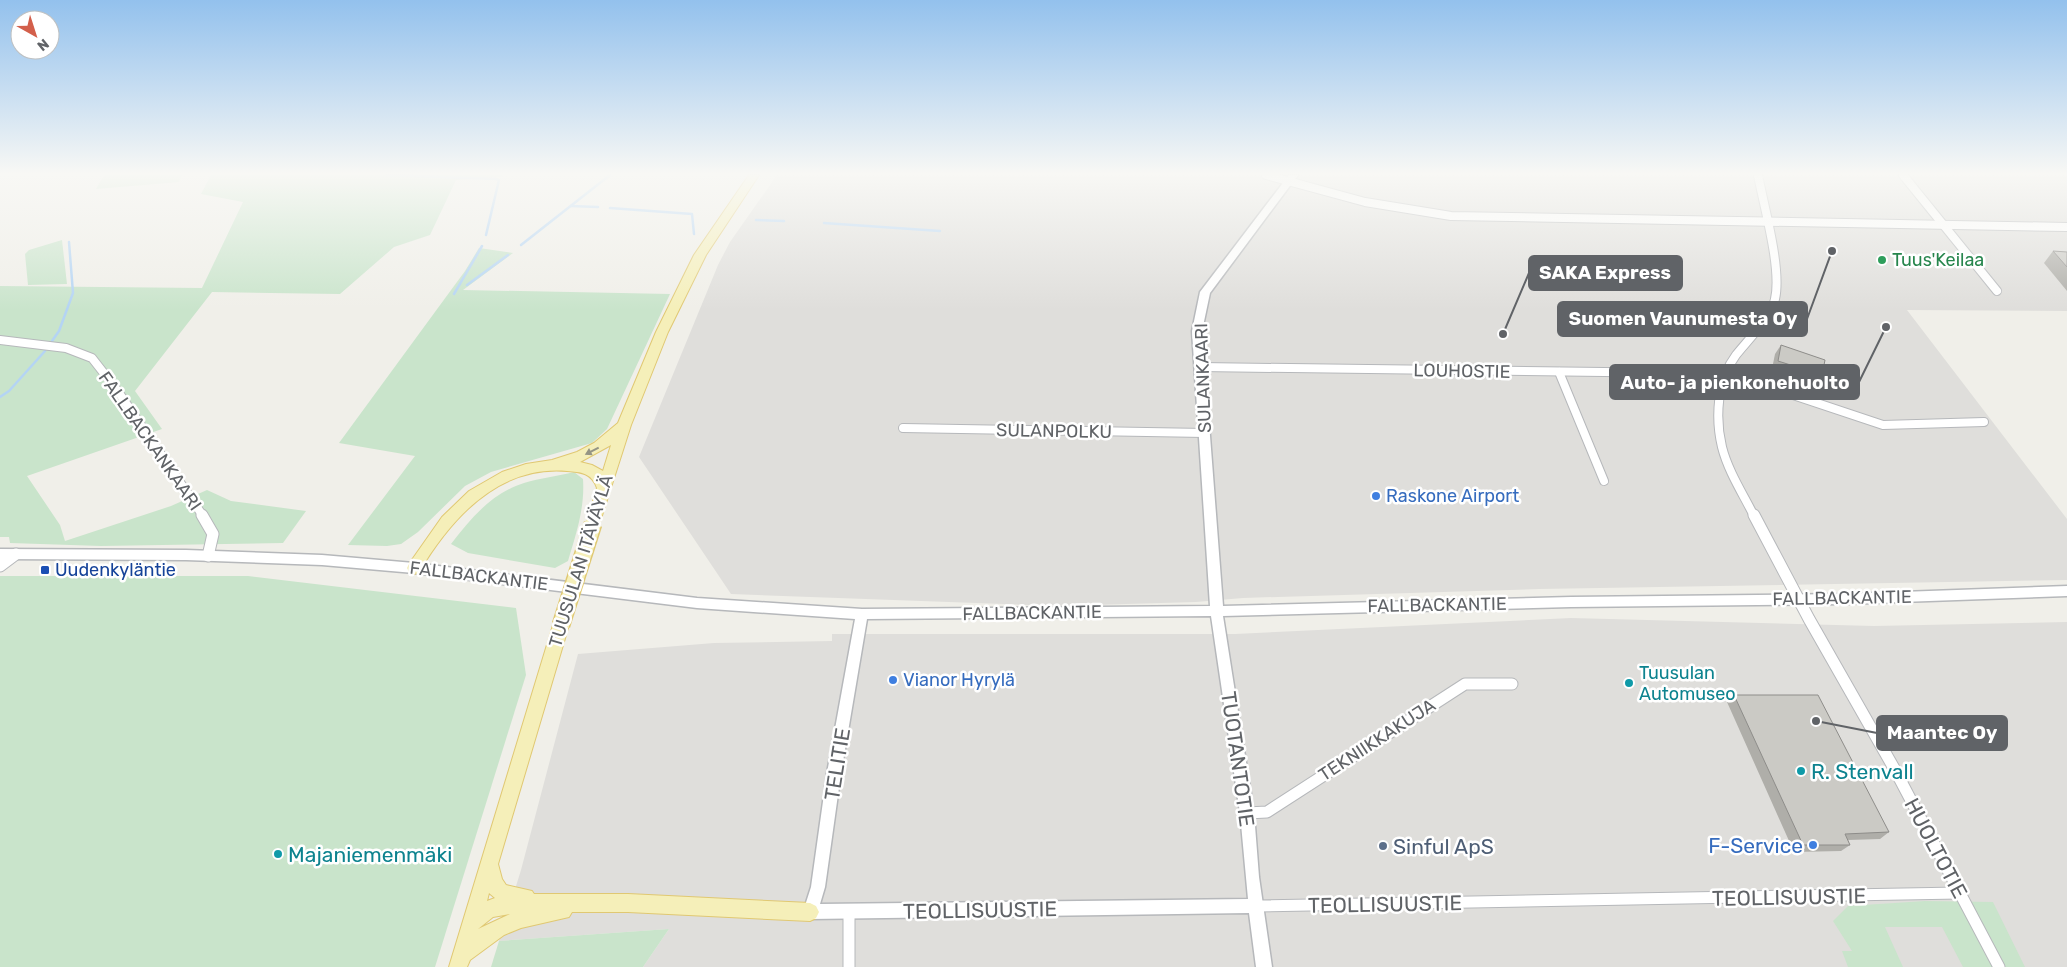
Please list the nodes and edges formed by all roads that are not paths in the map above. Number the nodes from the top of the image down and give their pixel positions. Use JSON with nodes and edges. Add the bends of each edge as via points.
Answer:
{"nodes":[{"id":1,"x":724,"y":220,"type":"edge"},
{"id":2,"x":1259,"y":220,"type":"edge"},
{"id":3,"x":1637,"y":220,"type":"edge"},
{"id":4,"x":1940,"y":220,"type":"edge"},
{"id":5,"x":1767,"y":223,"type":"junction"},
{"id":6,"x":1945,"y":226,"type":"junction"},
{"id":7,"x":2067,"y":227,"type":"edge"},
{"id":8,"x":1997,"y":291,"type":"dead end"},
{"id":9,"x":0,"y":340,"type":"edge"},
{"id":10,"x":1200,"y":368,"type":"junction"},
{"id":11,"x":1559,"y":372,"type":"junction"},
{"id":12,"x":1724,"y":376,"type":"junction"},
{"id":13,"x":1984,"y":422,"type":"dead end"},
{"id":14,"x":624,"y":425,"type":"junction"},
{"id":15,"x":903,"y":428,"type":"dead end"},
{"id":16,"x":1205,"y":433,"type":"junction"},
{"id":17,"x":553,"y":464,"type":"junction"},
{"id":18,"x":1604,"y":481,"type":"dead end"},
{"id":19,"x":604,"y":487,"type":"junction"},
{"id":20,"x":0,"y":554,"type":"edge"},
{"id":21,"x":16,"y":554,"type":"junction"},
{"id":22,"x":208,"y":556,"type":"junction"},
{"id":23,"x":0,"y":566,"type":"edge"},
{"id":24,"x":414,"y":568,"type":"junction"},
{"id":25,"x":2067,"y":591,"type":"edge"},
{"id":26,"x":1799,"y":599,"type":"junction"},
{"id":27,"x":1218,"y":611,"type":"junction"},
{"id":28,"x":862,"y":614,"type":"junction"},
{"id":29,"x":1512,"y":684,"type":"dead end"},
{"id":30,"x":1247,"y":813,"type":"junction"},
{"id":31,"x":489,"y":864,"type":"junction"},
{"id":32,"x":1959,"y":893,"type":"junction"},
{"id":33,"x":648,"y":904,"type":"junction"},
{"id":34,"x":1256,"y":906,"type":"junction"},
{"id":35,"x":810,"y":912,"type":"junction"},
{"id":36,"x":849,"y":912,"type":"junction"},
{"id":37,"x":472,"y":921,"type":"junction"},
{"id":38,"x":460,"y":960,"type":"edge"},
{"id":39,"x":849,"y":967,"type":"edge"},
{"id":40,"x":1264,"y":967,"type":"edge"},
{"id":41,"x":1999,"y":967,"type":"edge"}],
"edges":[{"from":1,"to":14,"type":"main road","name":"TUUSULAN ITÄVÄYLÄ","via":[[700,255],[662,332]]},
{"from":2,"to":10,"type":"street","name":"SULANKAARI","via":[[1205,292],[1198,331]]},
{"from":3,"to":5,"type":"street"},
{"from":4,"to":6,"type":"street"},
{"from":5,"to":6,"type":"street"},
{"from":5,"to":12,"type":"street","name":"HUOLTOTIE","via":[[1777,276],[1775,301]]},
{"from":6,"to":7,"type":"street"},
{"from":6,"to":8,"type":"street"},
{"from":9,"to":22,"type":"street","name":"FALLBACKANKAARI","via":[[66,348],[92,358],[203,516],[213,534]]},
{"from":10,"to":11,"type":"street","name":"LOUHOSTIE"},
{"from":10,"to":16,"type":"street","name":"SULANKAARI"},
{"from":11,"to":12,"type":"street","name":"LOUHOSTIE"},
{"from":11,"to":18,"type":"street"},
{"from":12,"to":13,"type":"street","name":"LOUHOSTIE","via":[[1743,378],[1883,424]]},
{"from":12,"to":26,"type":"street","name":"HUOLTOTIE","via":[[1718,401],[1722,447],[1735,480]]},
{"from":14,"to":17,"type":"main road","one_way":true,"via":[[593,451]]},
{"from":14,"to":19,"type":"main road","name":"TUUSULAN ITÄVÄYLÄ"},
{"from":15,"to":16,"type":"street","name":"SULANPOLKU"},
{"from":16,"to":27,"type":"street","name":"SULANKAARI"},
{"from":17,"to":19,"type":"main road","via":[[592,470],[603,479]]},
{"from":17,"to":24,"type":"main road","via":[[512,474],[472,495],[441,526]]},
{"from":19,"to":31,"type":"main road","name":"TUUSULAN ITÄVÄYLÄ","bridge":true},
{"from":20,"to":21,"type":"street","name":"FALLBACKANTIE"},
{"from":21,"to":22,"type":"street","name":"FALLBACKANTIE"},
{"from":21,"to":23,"type":"street"},
{"from":22,"to":24,"type":"street","name":"FALLBACKANTIE","via":[[322,560]]},
{"from":24,"to":28,"type":"street","name":"FALLBACKANTIE","via":[[697,603]]},
{"from":25,"to":26,"type":"street","name":"FALLBACKANTIE"},
{"from":26,"to":27,"type":"street","name":"FALLBACKANTIE"},
{"from":26,"to":32,"type":"street","name":"HUOLTOTIE","via":[[1895,770]]},
{"from":27,"to":28,"type":"street","name":"FALLBACKANTIE"},
{"from":27,"to":30,"type":"street","name":"TUOTANTOTIE"},
{"from":28,"to":35,"type":"street","name":"TELITIE","via":[[818,887]]},
{"from":29,"to":30,"type":"street","name":"TEKNIIKKAKUJA","via":[[1465,684],[1267,812]]},
{"from":30,"to":34,"type":"street","name":"TUOTANTOTIE"},
{"from":31,"to":33,"type":"main road","via":[[495,888],[511,896],[619,898]]},
{"from":31,"to":37,"type":"main road","name":"TUUSULAN ITÄVÄYLÄ"},
{"from":32,"to":34,"type":"street","name":"TEOLLISUUSTIE"},
{"from":32,"to":41,"type":"street","name":"HUOLTOTIE"},
{"from":33,"to":35,"type":"main road"},
{"from":33,"to":37,"type":"main road","via":[[514,905],[486,910]]},
{"from":33,"to":38,"type":"main road","via":[[534,915],[497,927]]},
{"from":34,"to":36,"type":"street","name":"TEOLLISUUSTIE"},
{"from":34,"to":40,"type":"street","name":"TUOTANTOTIE"},
{"from":35,"to":36,"type":"street","name":"TEOLLISUUSTIE"},
{"from":36,"to":39,"type":"street"},
{"from":37,"to":38,"type":"main road","name":"TUUSULAN ITÄVÄYLÄ"}]}
